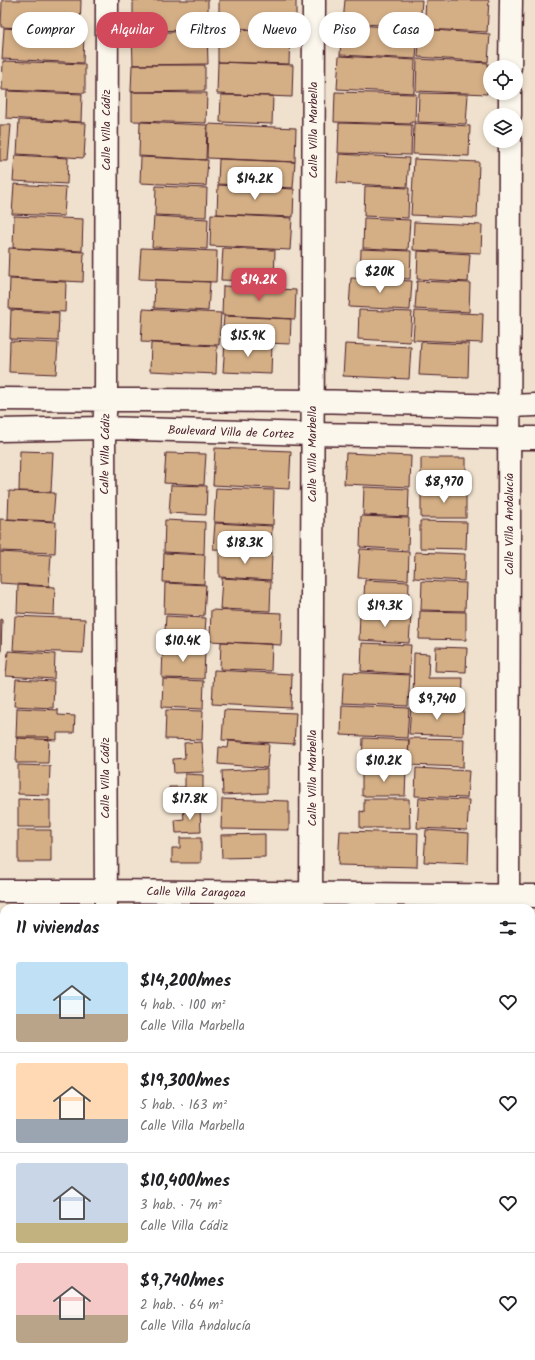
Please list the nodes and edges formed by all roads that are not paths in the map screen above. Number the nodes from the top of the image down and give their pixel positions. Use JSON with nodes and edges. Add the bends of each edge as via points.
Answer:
{"nodes":[{"id":1,"x":106,"y":0,"type":"edge"},
{"id":2,"x":314,"y":0,"type":"edge"},
{"id":3,"x":511,"y":0,"type":"edge"},
{"id":4,"x":510,"y":60,"type":"edge"},
{"id":5,"x":510,"y":148,"type":"edge"},
{"id":6,"x":0,"y":399,"type":"edge"},
{"id":7,"x":106,"y":400,"type":"junction"},
{"id":8,"x":313,"y":401,"type":"junction"},
{"id":9,"x":535,"y":405,"type":"edge"},
{"id":10,"x":509,"y":406,"type":"junction"},
{"id":11,"x":104,"y":428,"type":"junction"},
{"id":12,"x":0,"y":430,"type":"edge"},
{"id":13,"x":312,"y":434,"type":"junction"},
{"id":14,"x":510,"y":438,"type":"junction"},
{"id":15,"x":535,"y":438,"type":"edge"},
{"id":16,"x":0,"y":891,"type":"edge"},
{"id":17,"x":535,"y":896,"type":"edge"},
{"id":18,"x":106,"y":900,"type":"edge"},
{"id":19,"x":311,"y":901,"type":"edge"},
{"id":20,"x":508,"y":902,"type":"edge"}],
"edges":[{"from":1,"to":7,"type":"street","name":"Calle Villa Cádiz"},
{"from":2,"to":8,"type":"street","name":"Calle Villa Marbella"},
{"from":3,"to":4,"type":"street"},
{"from":5,"to":10,"type":"street","name":"Calle Villa Andalucía"},
{"from":6,"to":7,"type":"street"},
{"from":7,"to":8,"type":"street"},
{"from":7,"to":11,"type":"street","name":"Calle Villa Cádiz"},
{"from":8,"to":10,"type":"street"},
{"from":8,"to":13,"type":"street","name":"Calle Villa Marbella"},
{"from":9,"to":10,"type":"street"},
{"from":10,"to":14,"type":"street","name":"Calle Villa Andalucía"},
{"from":11,"to":12,"type":"street","name":"Boulevard Villa de Cortez"},
{"from":11,"to":13,"type":"street","name":"Boulevard Villa de Cortez"},
{"from":11,"to":18,"type":"street","name":"Calle Villa Cádiz"},
{"from":13,"to":14,"type":"street","name":"Boulevard Villa de Cortez"},
{"from":13,"to":19,"type":"street","name":"Calle Villa Marbella"},
{"from":14,"to":15,"type":"street","name":"Boulevard Villa de Cortez"},
{"from":14,"to":20,"type":"street","name":"Calle Villa Andalucía"},
{"from":16,"to":18,"type":"street","name":"Calle Villa Zaragoza"},
{"from":17,"to":20,"type":"street","name":"Calle Villa Zaragoza"},
{"from":18,"to":19,"type":"street","name":"Calle Villa Zaragoza"},
{"from":19,"to":20,"type":"street","name":"Calle Villa Zaragoza"}]}
